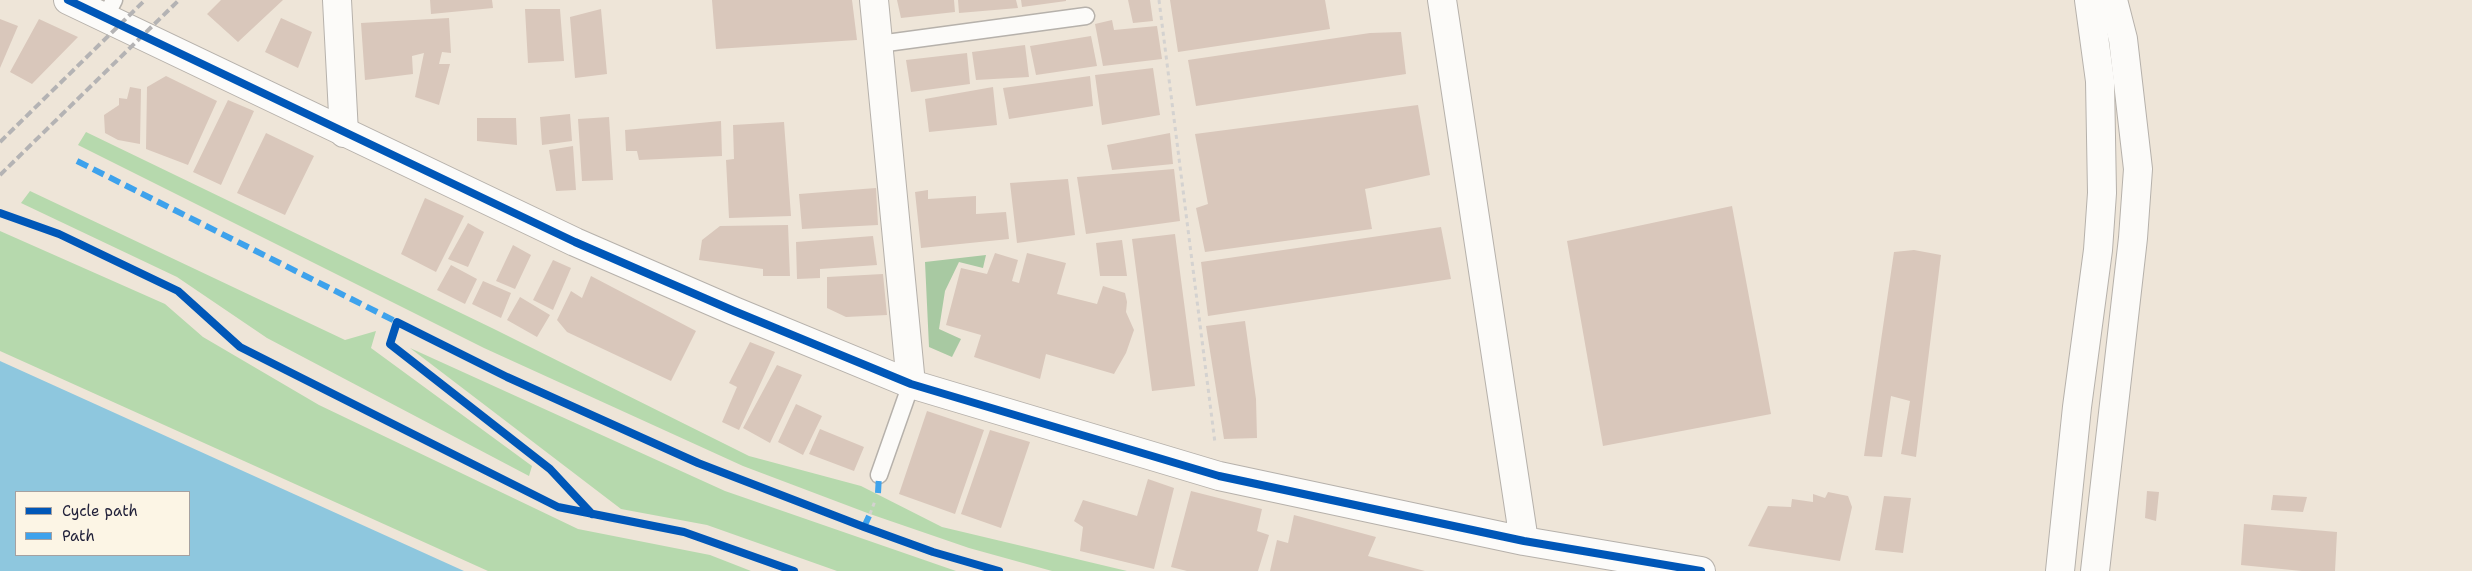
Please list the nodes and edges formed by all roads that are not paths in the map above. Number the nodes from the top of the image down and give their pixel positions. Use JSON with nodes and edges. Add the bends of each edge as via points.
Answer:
{"nodes":[{"id":1,"x":68,"y":0,"type":"edge"},
{"id":2,"x":337,"y":0,"type":"edge"},
{"id":3,"x":874,"y":0,"type":"edge"},
{"id":4,"x":1442,"y":0,"type":"edge"},
{"id":5,"x":2089,"y":0,"type":"edge"},
{"id":6,"x":2113,"y":0,"type":"edge"},
{"id":7,"x":109,"y":9,"type":"edge"},
{"id":8,"x":1086,"y":16,"type":"dead end"},
{"id":9,"x":879,"y":44,"type":"junction"},
{"id":10,"x":344,"y":133,"type":"junction"},
{"id":11,"x":911,"y":384,"type":"junction"},
{"id":12,"x":879,"y":475,"type":"dead end"},
{"id":13,"x":1524,"y":541,"type":"junction"},
{"id":14,"x":1701,"y":571,"type":"edge"},
{"id":15,"x":2060,"y":571,"type":"edge"},
{"id":16,"x":2095,"y":571,"type":"edge"}],
"edges":[{"from":1,"to":7,"type":"street"},
{"from":2,"to":10,"type":"street"},
{"from":3,"to":9,"type":"street"},
{"from":4,"to":13,"type":"street"},
{"from":5,"to":15,"type":"street","via":[[2100,81],[2102,193]]},
{"from":6,"to":16,"type":"street","via":[[2122,38],[2138,169]]},
{"from":7,"to":10,"type":"street"},
{"from":8,"to":9,"type":"lane"},
{"from":9,"to":11,"type":"street"},
{"from":10,"to":11,"type":"street","via":[[574,242]]},
{"from":11,"to":12,"type":"lane"},
{"from":11,"to":13,"type":"street","via":[[1219,476]]},
{"from":13,"to":14,"type":"street"}]}
